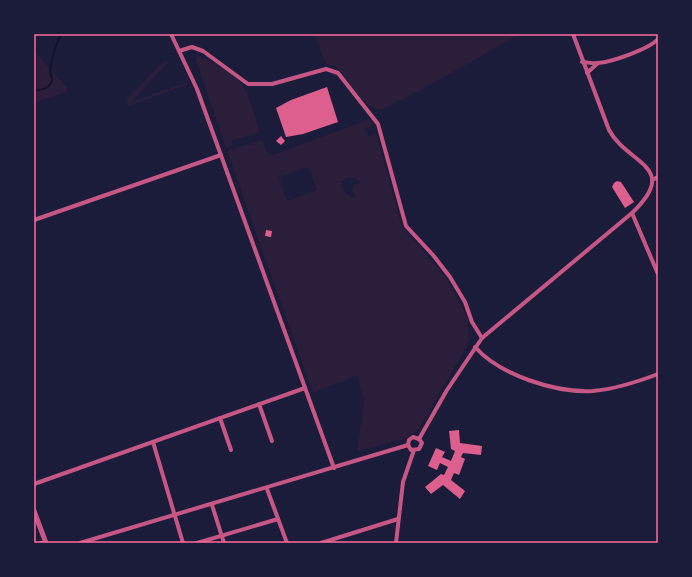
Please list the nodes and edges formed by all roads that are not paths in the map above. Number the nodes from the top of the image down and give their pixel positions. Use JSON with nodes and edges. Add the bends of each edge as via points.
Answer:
{"nodes":[{"id":1,"x":171,"y":34,"type":"edge"},
{"id":2,"x":573,"y":34,"type":"edge"},
{"id":3,"x":658,"y":39,"type":"edge"},
{"id":4,"x":658,"y":43,"type":"edge"},
{"id":5,"x":653,"y":44,"type":"junction"},
{"id":6,"x":179,"y":51,"type":"junction"},
{"id":7,"x":582,"y":62,"type":"junction"},
{"id":8,"x":598,"y":63,"type":"junction"},
{"id":9,"x":586,"y":73,"type":"junction"},
{"id":10,"x":221,"y":155,"type":"junction"},
{"id":11,"x":658,"y":177,"type":"edge"},
{"id":12,"x":652,"y":180,"type":"junction"},
{"id":13,"x":632,"y":214,"type":"junction"},
{"id":14,"x":34,"y":220,"type":"edge"},
{"id":15,"x":658,"y":274,"type":"edge"},
{"id":16,"x":482,"y":338,"type":"junction"},
{"id":17,"x":475,"y":347,"type":"junction"},
{"id":18,"x":658,"y":374,"type":"edge"},
{"id":19,"x":305,"y":388,"type":"junction"},
{"id":20,"x":259,"y":404,"type":"junction"},
{"id":21,"x":220,"y":418,"type":"junction"},
{"id":22,"x":419,"y":439,"type":"junction"},
{"id":23,"x":272,"y":441,"type":"dead end"},
{"id":24,"x":153,"y":442,"type":"junction"},
{"id":25,"x":408,"y":445,"type":"junction"},
{"id":26,"x":231,"y":450,"type":"dead end"},
{"id":27,"x":414,"y":450,"type":"junction"},
{"id":28,"x":334,"y":468,"type":"junction"},
{"id":29,"x":34,"y":484,"type":"edge"},
{"id":30,"x":267,"y":488,"type":"junction"},
{"id":31,"x":212,"y":504,"type":"junction"},
{"id":32,"x":34,"y":511,"type":"edge"},
{"id":33,"x":176,"y":516,"type":"junction"},
{"id":34,"x":278,"y":519,"type":"junction"},
{"id":35,"x":398,"y":519,"type":"junction"},
{"id":36,"x":42,"y":536,"type":"junction"},
{"id":37,"x":222,"y":536,"type":"junction"},
{"id":38,"x":40,"y":543,"type":"edge"},
{"id":39,"x":46,"y":543,"type":"edge"},
{"id":40,"x":80,"y":543,"type":"edge"},
{"id":41,"x":183,"y":543,"type":"edge"},
{"id":42,"x":198,"y":543,"type":"edge"},
{"id":43,"x":224,"y":543,"type":"edge"},
{"id":44,"x":287,"y":543,"type":"edge"},
{"id":45,"x":322,"y":543,"type":"edge"},
{"id":46,"x":396,"y":543,"type":"edge"}],
"edges":[{"from":1,"to":6,"type":"street"},
{"from":2,"to":7,"type":"street"},
{"from":3,"to":5,"type":"street"},
{"from":4,"to":5,"type":"street"},
{"from":5,"to":8,"type":"street"},
{"from":6,"to":10,"type":"street","via":[[197,89]]},
{"from":6,"to":16,"type":"street","via":[[192,47],[203,51],[248,84],[272,84],[326,69],[338,72],[378,124],[406,226],[450,277]]},
{"from":7,"to":8,"type":"street"},
{"from":7,"to":9,"type":"street"},
{"from":8,"to":9,"type":"street"},
{"from":9,"to":12,"type":"street","via":[[611,135],[641,162]]},
{"from":10,"to":14,"type":"street"},
{"from":10,"to":19,"type":"street"},
{"from":11,"to":12,"type":"street"},
{"from":12,"to":13,"type":"street","via":[[649,195]]},
{"from":13,"to":15,"type":"street"},
{"from":13,"to":16,"type":"street"},
{"from":16,"to":17,"type":"street"},
{"from":17,"to":18,"type":"street","via":[[488,360],[504,370],[538,382],[571,389],[609,389]]},
{"from":17,"to":22,"type":"street"},
{"from":19,"to":20,"type":"street"},
{"from":19,"to":28,"type":"street"},
{"from":20,"to":21,"type":"street"},
{"from":20,"to":23,"type":"street"},
{"from":21,"to":24,"type":"street"},
{"from":21,"to":26,"type":"street"},
{"from":22,"to":25,"type":"street","via":[[413,437]]},
{"from":22,"to":27,"type":"street","via":[[422,445]]},
{"from":24,"to":29,"type":"street"},
{"from":24,"to":33,"type":"street"},
{"from":25,"to":27,"type":"street"},
{"from":25,"to":28,"type":"street"},
{"from":27,"to":35,"type":"street","via":[[403,482]]},
{"from":28,"to":30,"type":"street"},
{"from":30,"to":31,"type":"street"},
{"from":30,"to":34,"type":"street"},
{"from":31,"to":33,"type":"street"},
{"from":31,"to":37,"type":"street"},
{"from":32,"to":36,"type":"street"},
{"from":33,"to":40,"type":"street"},
{"from":33,"to":41,"type":"street"},
{"from":34,"to":37,"type":"street"},
{"from":34,"to":44,"type":"street"},
{"from":35,"to":45,"type":"street"},
{"from":35,"to":46,"type":"street"},
{"from":36,"to":38,"type":"street"},
{"from":36,"to":39,"type":"street"},
{"from":37,"to":42,"type":"street"},
{"from":37,"to":43,"type":"street"},
{"from":38,"to":39,"type":"street"}]}
